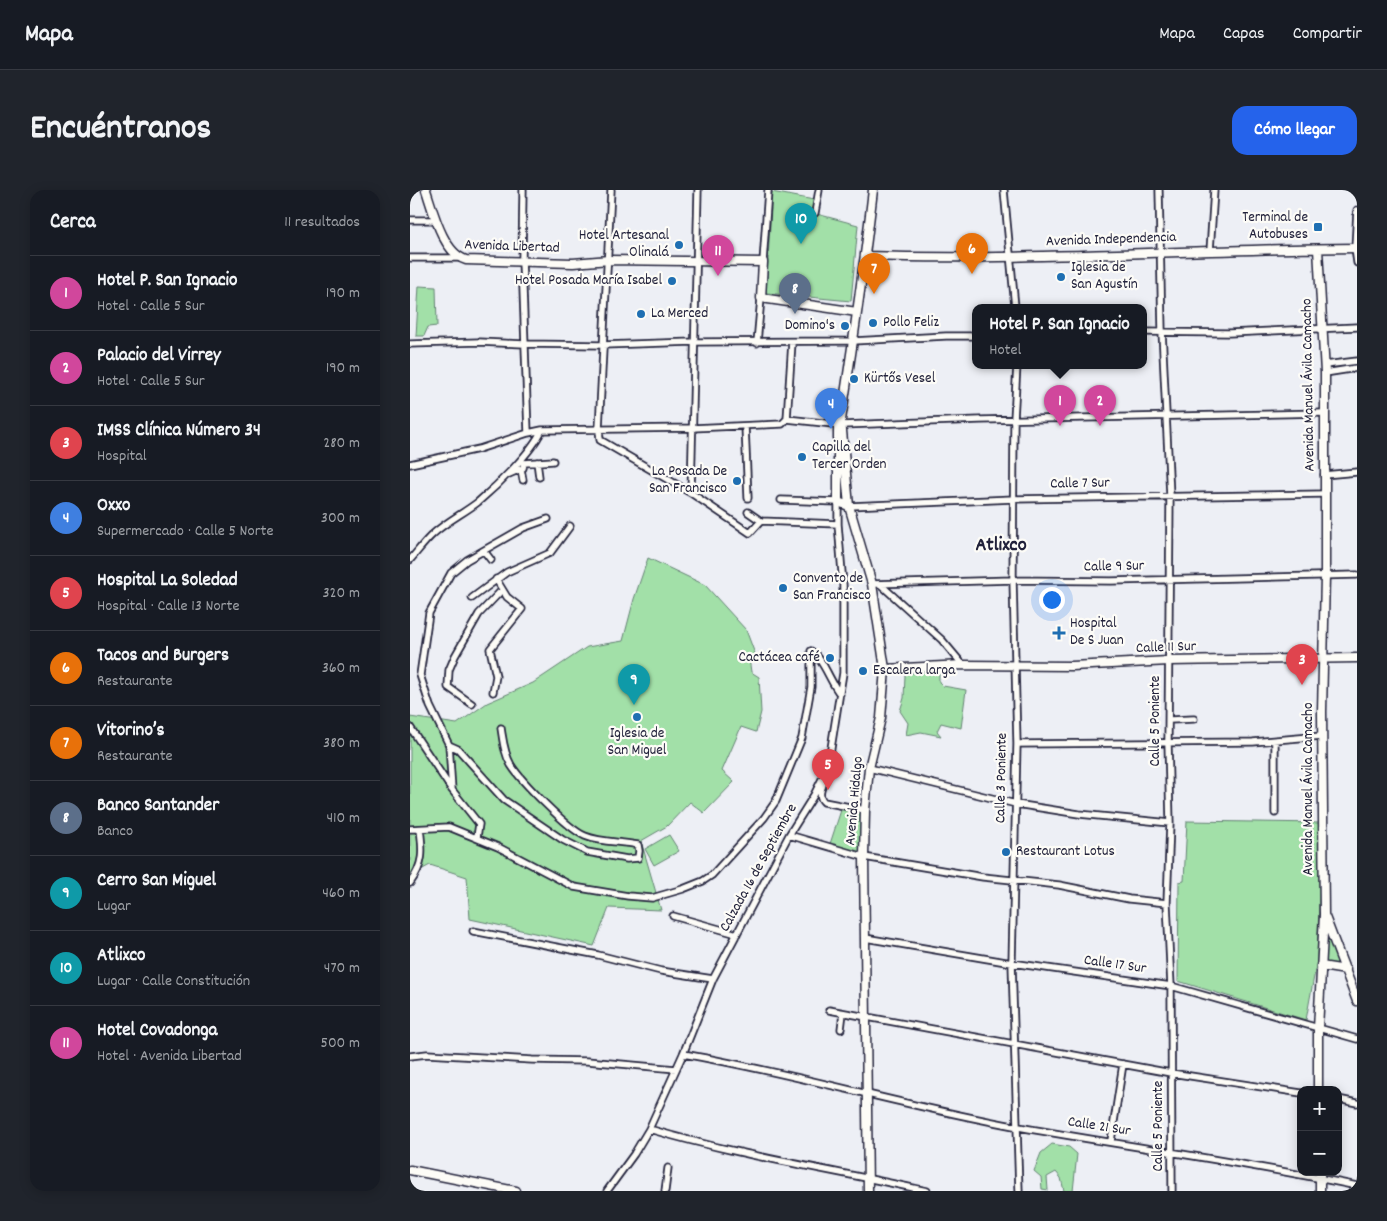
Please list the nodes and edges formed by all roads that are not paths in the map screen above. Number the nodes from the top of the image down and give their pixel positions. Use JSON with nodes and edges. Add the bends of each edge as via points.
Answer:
{"nodes":[{"id":1,"x":426,"y":190,"type":"edge"},
{"id":2,"x":523,"y":190,"type":"edge"},
{"id":3,"x":611,"y":190,"type":"edge"},
{"id":4,"x":698,"y":190,"type":"edge"},
{"id":5,"x":768,"y":190,"type":"edge"},
{"id":6,"x":819,"y":190,"type":"edge"},
{"id":7,"x":873,"y":190,"type":"edge"},
{"id":8,"x":1004,"y":190,"type":"edge"},
{"id":9,"x":1159,"y":190,"type":"edge"},
{"id":10,"x":1214,"y":190,"type":"edge"},
{"id":11,"x":1357,"y":210,"type":"edge"},
{"id":12,"x":815,"y":213,"type":"dead end"},
{"id":13,"x":410,"y":220,"type":"edge"},
{"id":14,"x":436,"y":220,"type":"junction"},
{"id":15,"x":1356,"y":248,"type":"edge"},
{"id":16,"x":1318,"y":249,"type":"junction"},
{"id":17,"x":1210,"y":251,"type":"junction"},
{"id":18,"x":1161,"y":252,"type":"junction"},
{"id":19,"x":866,"y":256,"type":"junction"},
{"id":20,"x":1010,"y":257,"type":"junction"},
{"id":21,"x":410,"y":258,"type":"edge"},
{"id":22,"x":460,"y":258,"type":"junction"},
{"id":23,"x":522,"y":260,"type":"junction"},
{"id":24,"x":608,"y":260,"type":"junction"},
{"id":25,"x":697,"y":260,"type":"junction"},
{"id":26,"x":762,"y":262,"type":"junction"},
{"id":27,"x":1357,"y":264,"type":"edge"},
{"id":28,"x":761,"y":298,"type":"junction"},
{"id":29,"x":1015,"y":304,"type":"edge"},
{"id":30,"x":857,"y":312,"type":"junction"},
{"id":31,"x":1357,"y":327,"type":"edge"},
{"id":32,"x":1324,"y":329,"type":"junction"},
{"id":33,"x":1162,"y":331,"type":"junction"},
{"id":34,"x":1147,"y":332,"type":"edge"},
{"id":35,"x":972,"y":336,"type":"edge"},
{"id":36,"x":853,"y":341,"type":"junction"},
{"id":37,"x":693,"y":342,"type":"junction"},
{"id":38,"x":757,"y":342,"type":"junction"},
{"id":39,"x":792,"y":342,"type":"junction"},
{"id":40,"x":410,"y":344,"type":"edge"},
{"id":41,"x":524,"y":344,"type":"junction"},
{"id":42,"x":603,"y":345,"type":"junction"},
{"id":43,"x":1357,"y":361,"type":"edge"},
{"id":44,"x":1357,"y":368,"type":"edge"},
{"id":45,"x":1016,"y":369,"type":"edge"},
{"id":46,"x":1325,"y":369,"type":"junction"},
{"id":47,"x":1324,"y":413,"type":"junction"},
{"id":48,"x":1166,"y":417,"type":"junction"},
{"id":49,"x":787,"y":419,"type":"junction"},
{"id":50,"x":1014,"y":419,"type":"junction"},
{"id":51,"x":840,"y":423,"type":"junction"},
{"id":52,"x":745,"y":426,"type":"junction"},
{"id":53,"x":692,"y":428,"type":"junction"},
{"id":54,"x":599,"y":429,"type":"junction"},
{"id":55,"x":542,"y":430,"type":"junction"},
{"id":56,"x":528,"y":432,"type":"junction"},
{"id":57,"x":553,"y":461,"type":"dead end"},
{"id":58,"x":538,"y":462,"type":"junction"},
{"id":59,"x":410,"y":464,"type":"edge"},
{"id":60,"x":521,"y":469,"type":"junction"},
{"id":61,"x":1357,"y":472,"type":"edge"},
{"id":62,"x":505,"y":475,"type":"junction"},
{"id":63,"x":1324,"y":476,"type":"junction"},
{"id":64,"x":539,"y":477,"type":"dead end"},
{"id":65,"x":523,"y":480,"type":"dead end"},
{"id":66,"x":691,"y":493,"type":"junction"},
{"id":67,"x":1324,"y":494,"type":"junction"},
{"id":68,"x":1170,"y":496,"type":"junction"},
{"id":69,"x":748,"y":498,"type":"dead end"},
{"id":70,"x":1014,"y":499,"type":"junction"},
{"id":71,"x":781,"y":500,"type":"dead end"},
{"id":72,"x":838,"y":502,"type":"junction"},
{"id":73,"x":849,"y":506,"type":"junction"},
{"id":74,"x":748,"y":512,"type":"dead end"},
{"id":75,"x":548,"y":519,"type":"dead end"},
{"id":76,"x":761,"y":522,"type":"junction"},
{"id":77,"x":838,"y":524,"type":"junction"},
{"id":78,"x":570,"y":526,"type":"dead end"},
{"id":79,"x":484,"y":551,"type":"junction"},
{"id":80,"x":410,"y":560,"type":"edge"},
{"id":81,"x":491,"y":560,"type":"dead end"},
{"id":82,"x":1357,"y":575,"type":"edge"},
{"id":83,"x":1325,"y":576,"type":"junction"},
{"id":84,"x":496,"y":579,"type":"junction"},
{"id":85,"x":1169,"y":579,"type":"junction"},
{"id":86,"x":1013,"y":580,"type":"junction"},
{"id":87,"x":876,"y":584,"type":"junction"},
{"id":88,"x":502,"y":590,"type":"junction"},
{"id":89,"x":472,"y":598,"type":"dead end"},
{"id":90,"x":1357,"y":658,"type":"edge"},
{"id":91,"x":1323,"y":659,"type":"junction"},
{"id":92,"x":1169,"y":662,"type":"junction"},
{"id":93,"x":963,"y":665,"type":"junction"},
{"id":94,"x":1014,"y":665,"type":"junction"},
{"id":95,"x":885,"y":669,"type":"junction"},
{"id":96,"x":493,"y":692,"type":"dead end"},
{"id":97,"x":840,"y":694,"type":"junction"},
{"id":98,"x":472,"y":704,"type":"dead end"},
{"id":99,"x":1194,"y":719,"type":"dead end"},
{"id":100,"x":1170,"y":720,"type":"junction"},
{"id":101,"x":410,"y":727,"type":"edge"},
{"id":102,"x":501,"y":728,"type":"dead end"},
{"id":103,"x":1322,"y":736,"type":"junction"},
{"id":104,"x":413,"y":738,"type":"edge"},
{"id":105,"x":1275,"y":740,"type":"junction"},
{"id":106,"x":1168,"y":742,"type":"junction"},
{"id":107,"x":1017,"y":744,"type":"junction"},
{"id":108,"x":450,"y":745,"type":"junction"},
{"id":109,"x":828,"y":767,"type":"junction"},
{"id":110,"x":869,"y":768,"type":"junction"},
{"id":111,"x":452,"y":790,"type":"junction"},
{"id":112,"x":1016,"y":804,"type":"junction"},
{"id":113,"x":865,"y":810,"type":"junction"},
{"id":114,"x":1275,"y":814,"type":"dead end"},
{"id":115,"x":1170,"y":823,"type":"junction"},
{"id":116,"x":410,"y":829,"type":"edge"},
{"id":117,"x":420,"y":829,"type":"junction"},
{"id":118,"x":789,"y":836,"type":"junction"},
{"id":119,"x":477,"y":837,"type":"junction"},
{"id":120,"x":864,"y":857,"type":"junction"},
{"id":121,"x":1013,"y":881,"type":"junction"},
{"id":122,"x":410,"y":883,"type":"edge"},
{"id":123,"x":1167,"y":903,"type":"junction"},
{"id":124,"x":673,"y":916,"type":"dead end"},
{"id":125,"x":1324,"y":916,"type":"junction"},
{"id":126,"x":473,"y":931,"type":"dead end"},
{"id":127,"x":737,"y":934,"type":"junction"},
{"id":128,"x":865,"y":938,"type":"junction"},
{"id":129,"x":1012,"y":963,"type":"junction"},
{"id":130,"x":1321,"y":966,"type":"junction"},
{"id":131,"x":1346,"y":970,"type":"junction"},
{"id":132,"x":713,"y":979,"type":"junction"},
{"id":133,"x":1171,"y":986,"type":"junction"},
{"id":134,"x":1357,"y":1001,"type":"edge"},
{"id":135,"x":830,"y":1010,"type":"dead end"},
{"id":136,"x":843,"y":1012,"type":"junction"},
{"id":137,"x":866,"y":1016,"type":"junction"},
{"id":138,"x":841,"y":1029,"type":"dead end"},
{"id":139,"x":1318,"y":1029,"type":"junction"},
{"id":140,"x":1357,"y":1040,"type":"edge"},
{"id":141,"x":1014,"y":1044,"type":"junction"},
{"id":142,"x":683,"y":1054,"type":"junction"},
{"id":143,"x":410,"y":1056,"type":"edge"},
{"id":144,"x":1123,"y":1064,"type":"junction"},
{"id":145,"x":676,"y":1069,"type":"junction"},
{"id":146,"x":1171,"y":1073,"type":"junction"},
{"id":147,"x":1318,"y":1086,"type":"edge"},
{"id":148,"x":1297,"y":1092,"type":"edge"},
{"id":149,"x":866,"y":1095,"type":"junction"},
{"id":150,"x":1342,"y":1100,"type":"edge"},
{"id":151,"x":1357,"y":1103,"type":"edge"},
{"id":152,"x":1018,"y":1127,"type":"junction"},
{"id":153,"x":649,"y":1128,"type":"junction"},
{"id":154,"x":1111,"y":1141,"type":"junction"},
{"id":155,"x":1172,"y":1152,"type":"junction"},
{"id":156,"x":668,"y":1168,"type":"dead end"},
{"id":157,"x":410,"y":1170,"type":"edge"},
{"id":158,"x":1297,"y":1171,"type":"edge"},
{"id":159,"x":1320,"y":1176,"type":"edge"},
{"id":160,"x":1323,"y":1176,"type":"edge"},
{"id":161,"x":869,"y":1178,"type":"junction"},
{"id":162,"x":1357,"y":1186,"type":"edge"},
{"id":163,"x":475,"y":1188,"type":"edge"},
{"id":164,"x":516,"y":1191,"type":"edge"},
{"id":165,"x":607,"y":1191,"type":"edge"},
{"id":166,"x":666,"y":1191,"type":"edge"},
{"id":167,"x":868,"y":1191,"type":"edge"},
{"id":168,"x":927,"y":1191,"type":"edge"},
{"id":169,"x":1019,"y":1191,"type":"edge"},
{"id":170,"x":1172,"y":1191,"type":"edge"},
{"id":171,"x":1320,"y":1191,"type":"edge"}],
"edges":[{"from":1,"to":14,"type":"street"},
{"from":2,"to":23,"type":"street"},
{"from":3,"to":24,"type":"street"},
{"from":4,"to":25,"type":"street"},
{"from":5,"to":26,"type":"street"},
{"from":6,"to":12,"type":"street"},
{"from":7,"to":19,"type":"street","name":"Avenida Hidalgo"},
{"from":8,"to":20,"type":"street"},
{"from":9,"to":18,"type":"street","name":"Calle 5 Poniente"},
{"from":10,"to":17,"type":"street"},
{"from":11,"to":15,"type":"street"},
{"from":13,"to":14,"type":"street"},
{"from":14,"to":22,"type":"street","via":[[448,245]]},
{"from":15,"to":16,"type":"street","name":"Avenida Independencia"},
{"from":15,"to":27,"type":"street"},
{"from":16,"to":17,"type":"street","name":"Avenida Independencia"},
{"from":16,"to":32,"type":"street","name":"Avenida Manuel Ávila Camacho"},
{"from":17,"to":18,"type":"street","name":"Avenida Independencia"},
{"from":18,"to":20,"type":"street","name":"Avenida Independencia"},
{"from":18,"to":33,"type":"street","name":"Calle 5 Poniente"},
{"from":19,"to":20,"type":"street","name":"Avenida Independencia"},
{"from":19,"to":30,"type":"street","name":"Avenida Hidalgo"},
{"from":20,"to":29,"type":"street"},
{"from":21,"to":22,"type":"street","name":"Avenida Libertad"},
{"from":22,"to":23,"type":"street","name":"Avenida Libertad"},
{"from":23,"to":24,"type":"street","name":"Avenida Libertad","via":[[573,263]]},
{"from":23,"to":41,"type":"street"},
{"from":24,"to":25,"type":"street","name":"Avenida Libertad"},
{"from":24,"to":42,"type":"street"},
{"from":25,"to":26,"type":"street","name":"Avenida Libertad"},
{"from":25,"to":37,"type":"street"},
{"from":26,"to":28,"type":"street"},
{"from":28,"to":30,"type":"street"},
{"from":28,"to":38,"type":"street"},
{"from":30,"to":36,"type":"street","name":"Avenida Hidalgo"},
{"from":31,"to":32,"type":"street"},
{"from":32,"to":33,"type":"street","via":[[1229,333]]},
{"from":32,"to":46,"type":"street","name":"Avenida Manuel Ávila Camacho"},
{"from":33,"to":34,"type":"street"},
{"from":33,"to":48,"type":"street","name":"Calle 5 Poniente"},
{"from":35,"to":36,"type":"street"},
{"from":36,"to":39,"type":"street"},
{"from":36,"to":51,"type":"street","name":"Avenida Hidalgo"},
{"from":37,"to":38,"type":"street"},
{"from":37,"to":42,"type":"street"},
{"from":37,"to":53,"type":"street"},
{"from":38,"to":39,"type":"street"},
{"from":39,"to":49,"type":"street"},
{"from":40,"to":41,"type":"street"},
{"from":41,"to":42,"type":"street"},
{"from":41,"to":56,"type":"street"},
{"from":42,"to":54,"type":"street"},
{"from":43,"to":46,"type":"street"},
{"from":44,"to":46,"type":"street"},
{"from":45,"to":50,"type":"street","name":"Calle 3 Poniente"},
{"from":46,"to":47,"type":"street","name":"Avenida Manuel Ávila Camacho"},
{"from":47,"to":48,"type":"street"},
{"from":47,"to":63,"type":"street","name":"Avenida Manuel Ávila Camacho"},
{"from":48,"to":50,"type":"street"},
{"from":48,"to":68,"type":"street","name":"Calle 5 Poniente"},
{"from":49,"to":51,"type":"street"},
{"from":49,"to":52,"type":"street","via":[[782,424]]},
{"from":50,"to":51,"type":"street"},
{"from":50,"to":70,"type":"street","name":"Calle 3 Poniente"},
{"from":51,"to":72,"type":"street","name":"Avenida Hidalgo"},
{"from":51,"to":73,"type":"street","name":"Avenida Hidalgo"},
{"from":52,"to":53,"type":"street"},
{"from":52,"to":69,"type":"street"},
{"from":53,"to":54,"type":"street"},
{"from":53,"to":66,"type":"street"},
{"from":54,"to":55,"type":"street"},
{"from":54,"to":66,"type":"street","via":[[600,440]]},
{"from":55,"to":56,"type":"street"},
{"from":55,"to":62,"type":"street","via":[[538,445]]},
{"from":56,"to":59,"type":"street","via":[[479,449]]},
{"from":57,"to":58,"type":"street"},
{"from":58,"to":60,"type":"street","via":[[524,463]]},
{"from":58,"to":64,"type":"street"},
{"from":60,"to":62,"type":"street"},
{"from":60,"to":65,"type":"street"},
{"from":61,"to":63,"type":"street"},
{"from":62,"to":80,"type":"street","via":[[477,503],[433,534]]},
{"from":63,"to":67,"type":"street","name":"Avenida Manuel Ávila Camacho"},
{"from":66,"to":76,"type":"street","via":[[750,533]]},
{"from":67,"to":68,"type":"street","name":"Calle 7 Sur"},
{"from":67,"to":83,"type":"street","name":"Avenida Manuel Ávila Camacho"},
{"from":68,"to":70,"type":"street","name":"Calle 7 Sur"},
{"from":68,"to":85,"type":"street","name":"Calle 5 Poniente"},
{"from":70,"to":73,"type":"street","name":"Calle 7 Sur"},
{"from":70,"to":86,"type":"street","name":"Calle 3 Poniente"},
{"from":71,"to":72,"type":"street"},
{"from":72,"to":73,"type":"street","name":"Calle 7 Sur"},
{"from":72,"to":77,"type":"street","name":"Calzada 16 de Septiembre"},
{"from":73,"to":87,"type":"street","name":"Avenida Hidalgo"},
{"from":74,"to":76,"type":"street"},
{"from":75,"to":79,"type":"street","via":[[524,528]]},
{"from":76,"to":77,"type":"street"},
{"from":77,"to":97,"type":"street","name":"Calzada 16 de Septiembre","via":[[843,585]]},
{"from":78,"to":84,"type":"street","via":[[550,552]]},
{"from":79,"to":81,"type":"street"},
{"from":79,"to":108,"type":"street","via":[[451,573],[427,621],[420,675],[430,706]]},
{"from":82,"to":83,"type":"street","name":"Calle 9 Sur"},
{"from":83,"to":85,"type":"street","name":"Calle 9 Sur"},
{"from":83,"to":91,"type":"street","name":"Avenida Manuel Ávila Camacho"},
{"from":84,"to":88,"type":"street"},
{"from":84,"to":89,"type":"street"},
{"from":85,"to":86,"type":"street","name":"Calle 9 Sur"},
{"from":85,"to":92,"type":"street","name":"Calle 5 Poniente"},
{"from":86,"to":87,"type":"street","name":"Calle 9 Sur"},
{"from":86,"to":94,"type":"street","name":"Calle 3 Poniente"},
{"from":87,"to":93,"type":"street","via":[[942,640]]},
{"from":87,"to":95,"type":"street","name":"Avenida Hidalgo"},
{"from":88,"to":96,"type":"street","via":[[522,608],[490,649],[496,676]]},
{"from":88,"to":98,"type":"street","via":[[479,614],[449,670],[448,686]]},
{"from":90,"to":91,"type":"street","name":"Calle 11 Sur"},
{"from":91,"to":92,"type":"street","name":"Calle 11 Sur"},
{"from":91,"to":103,"type":"street","name":"Avenida Manuel Ávila Camacho"},
{"from":92,"to":94,"type":"street","name":"Calle 11 Sur"},
{"from":92,"to":100,"type":"street","name":"Calle 5 Poniente"},
{"from":93,"to":94,"type":"street","name":"Calle 11 Sur"},
{"from":93,"to":95,"type":"street","name":"Calle 11 Sur"},
{"from":94,"to":107,"type":"street","name":"Calle 3 Poniente"},
{"from":95,"to":110,"type":"street","name":"Avenida Hidalgo","via":[[881,718]]},
{"from":97,"to":109,"type":"street","name":"Calzada 16 de Septiembre"},
{"from":97,"to":119,"type":"street","via":[[817,655],[811,651],[811,687],[802,738],[776,800],[750,833],[703,881],[652,898],[574,887]]},
{"from":99,"to":100,"type":"street"},
{"from":100,"to":106,"type":"street","name":"Calle 5 Poniente"},
{"from":101,"to":104,"type":"street"},
{"from":102,"to":108,"type":"street","via":[[510,764],[573,829],[602,841],[638,845],[638,858],[627,860],[587,852],[563,840],[504,800],[458,749]]},
{"from":103,"to":105,"type":"street"},
{"from":103,"to":125,"type":"street","name":"Avenida Manuel Ávila Camacho"},
{"from":104,"to":111,"type":"street"},
{"from":105,"to":106,"type":"street"},
{"from":105,"to":114,"type":"street"},
{"from":106,"to":107,"type":"street"},
{"from":106,"to":115,"type":"street","name":"Calle 5 Poniente"},
{"from":107,"to":112,"type":"street","name":"Calle 3 Poniente"},
{"from":108,"to":111,"type":"street"},
{"from":109,"to":113,"type":"street","via":[[820,794],[822,800]]},
{"from":109,"to":118,"type":"street","name":"Calzada 16 de Septiembre"},
{"from":110,"to":112,"type":"street"},
{"from":110,"to":113,"type":"street","name":"Avenida Hidalgo"},
{"from":111,"to":119,"type":"street","via":[[479,824]]},
{"from":112,"to":115,"type":"street"},
{"from":112,"to":121,"type":"street","name":"Calle 3 Poniente"},
{"from":113,"to":120,"type":"street","name":"Avenida Hidalgo"},
{"from":115,"to":123,"type":"street","name":"Calle 5 Poniente"},
{"from":116,"to":117,"type":"street"},
{"from":117,"to":119,"type":"street","via":[[449,827]]},
{"from":117,"to":122,"type":"street","via":[[423,855]]},
{"from":118,"to":120,"type":"street"},
{"from":118,"to":127,"type":"street","name":"Calzada 16 de Septiembre"},
{"from":120,"to":121,"type":"street"},
{"from":120,"to":128,"type":"street","name":"Avenida Hidalgo"},
{"from":121,"to":123,"type":"street","via":[[1059,885]]},
{"from":121,"to":129,"type":"street","name":"Calle 3 Poniente"},
{"from":123,"to":133,"type":"street","name":"Calle 5 Poniente"},
{"from":124,"to":127,"type":"street"},
{"from":125,"to":130,"type":"street","name":"Avenida Manuel Ávila Camacho"},
{"from":125,"to":131,"type":"street"},
{"from":126,"to":132,"type":"street"},
{"from":127,"to":132,"type":"street","name":"Calzada 16 de Septiembre"},
{"from":128,"to":129,"type":"street","name":"Calle 17 Sur"},
{"from":128,"to":137,"type":"street","name":"Avenida Hidalgo"},
{"from":129,"to":133,"type":"street","name":"Calle 17 Sur"},
{"from":129,"to":141,"type":"street","name":"Calle 3 Poniente"},
{"from":130,"to":131,"type":"street"},
{"from":130,"to":139,"type":"street","name":"Avenida Manuel Ávila Camacho"},
{"from":131,"to":134,"type":"street"},
{"from":132,"to":142,"type":"street","name":"Calzada 16 de Septiembre"},
{"from":133,"to":139,"type":"street","name":"Calle 17 Sur"},
{"from":133,"to":146,"type":"street","name":"Calle 5 Poniente"},
{"from":135,"to":136,"type":"street"},
{"from":136,"to":137,"type":"street"},
{"from":136,"to":138,"type":"street"},
{"from":137,"to":141,"type":"street"},
{"from":137,"to":149,"type":"street","name":"Avenida Hidalgo"},
{"from":139,"to":140,"type":"street","name":"Calle 17 Sur"},
{"from":139,"to":147,"type":"street","name":"Avenida Manuel Ávila Camacho"},
{"from":141,"to":144,"type":"street"},
{"from":141,"to":152,"type":"street","name":"Calle 3 Poniente"},
{"from":142,"to":145,"type":"street","name":"Calzada 16 de Septiembre"},
{"from":142,"to":149,"type":"street","name":"Calle 21 Sur","via":[[744,1064]]},
{"from":143,"to":145,"type":"street","via":[[587,1061]]},
{"from":144,"to":146,"type":"street"},
{"from":144,"to":154,"type":"street"},
{"from":145,"to":153,"type":"street","name":"Calzada 16 de Septiembre"},
{"from":146,"to":148,"type":"street"},
{"from":146,"to":155,"type":"street","name":"Calle 5 Poniente"},
{"from":149,"to":152,"type":"street","name":"Calle 21 Sur"},
{"from":149,"to":161,"type":"street","name":"Avenida Hidalgo"},
{"from":150,"to":151,"type":"street"},
{"from":152,"to":154,"type":"street","name":"Calle 21 Sur"},
{"from":152,"to":169,"type":"street","name":"Calle 3 Poniente"},
{"from":153,"to":161,"type":"street","via":[[718,1148]]},
{"from":153,"to":165,"type":"street","name":"Calzada 16 de Septiembre"},
{"from":154,"to":155,"type":"street","name":"Calle 21 Sur"},
{"from":155,"to":158,"type":"street","name":"Calle 21 Sur"},
{"from":155,"to":170,"type":"street","name":"Calle 5 Poniente"},
{"from":156,"to":166,"type":"street"},
{"from":157,"to":163,"type":"street"},
{"from":159,"to":171,"type":"street"},
{"from":160,"to":162,"type":"street","name":"Calle 21 Sur"},
{"from":161,"to":167,"type":"street","name":"Avenida Hidalgo"},
{"from":161,"to":168,"type":"street"},
{"from":163,"to":164,"type":"street"}]}
